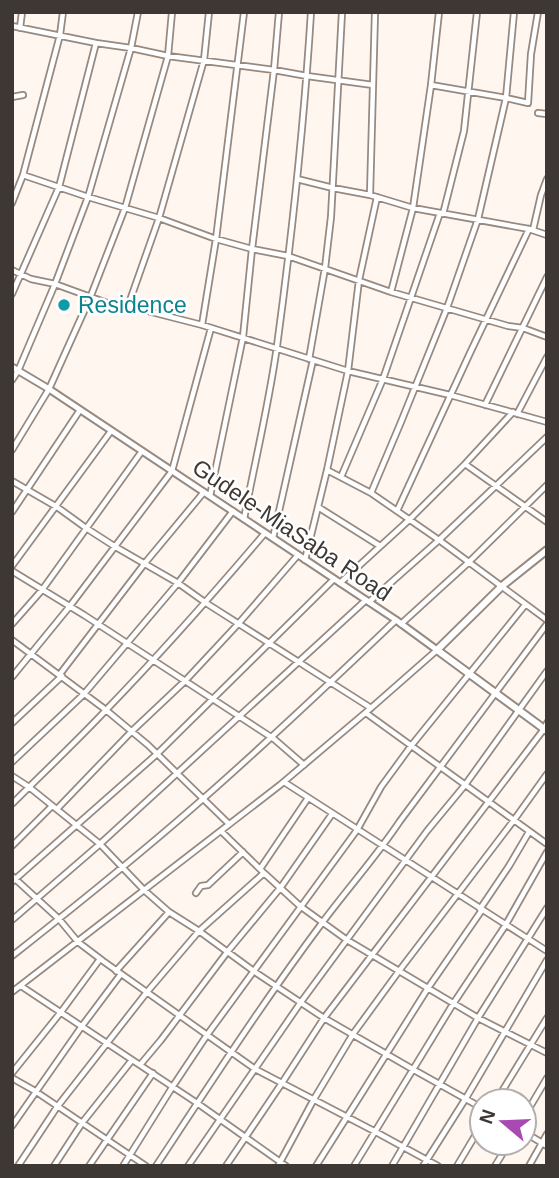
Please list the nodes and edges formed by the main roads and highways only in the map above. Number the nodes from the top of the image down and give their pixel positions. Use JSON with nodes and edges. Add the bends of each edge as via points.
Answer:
{"nodes":[{"id":1,"x":547,"y":550,"type":"edge"},
{"id":2,"x":546,"y":728,"type":"edge"}],
"edges":[{"from":1,"to":2,"type":"main road","name":"Gudele-MiaSaba Road","via":[[502,586],[437,650]]}]}
